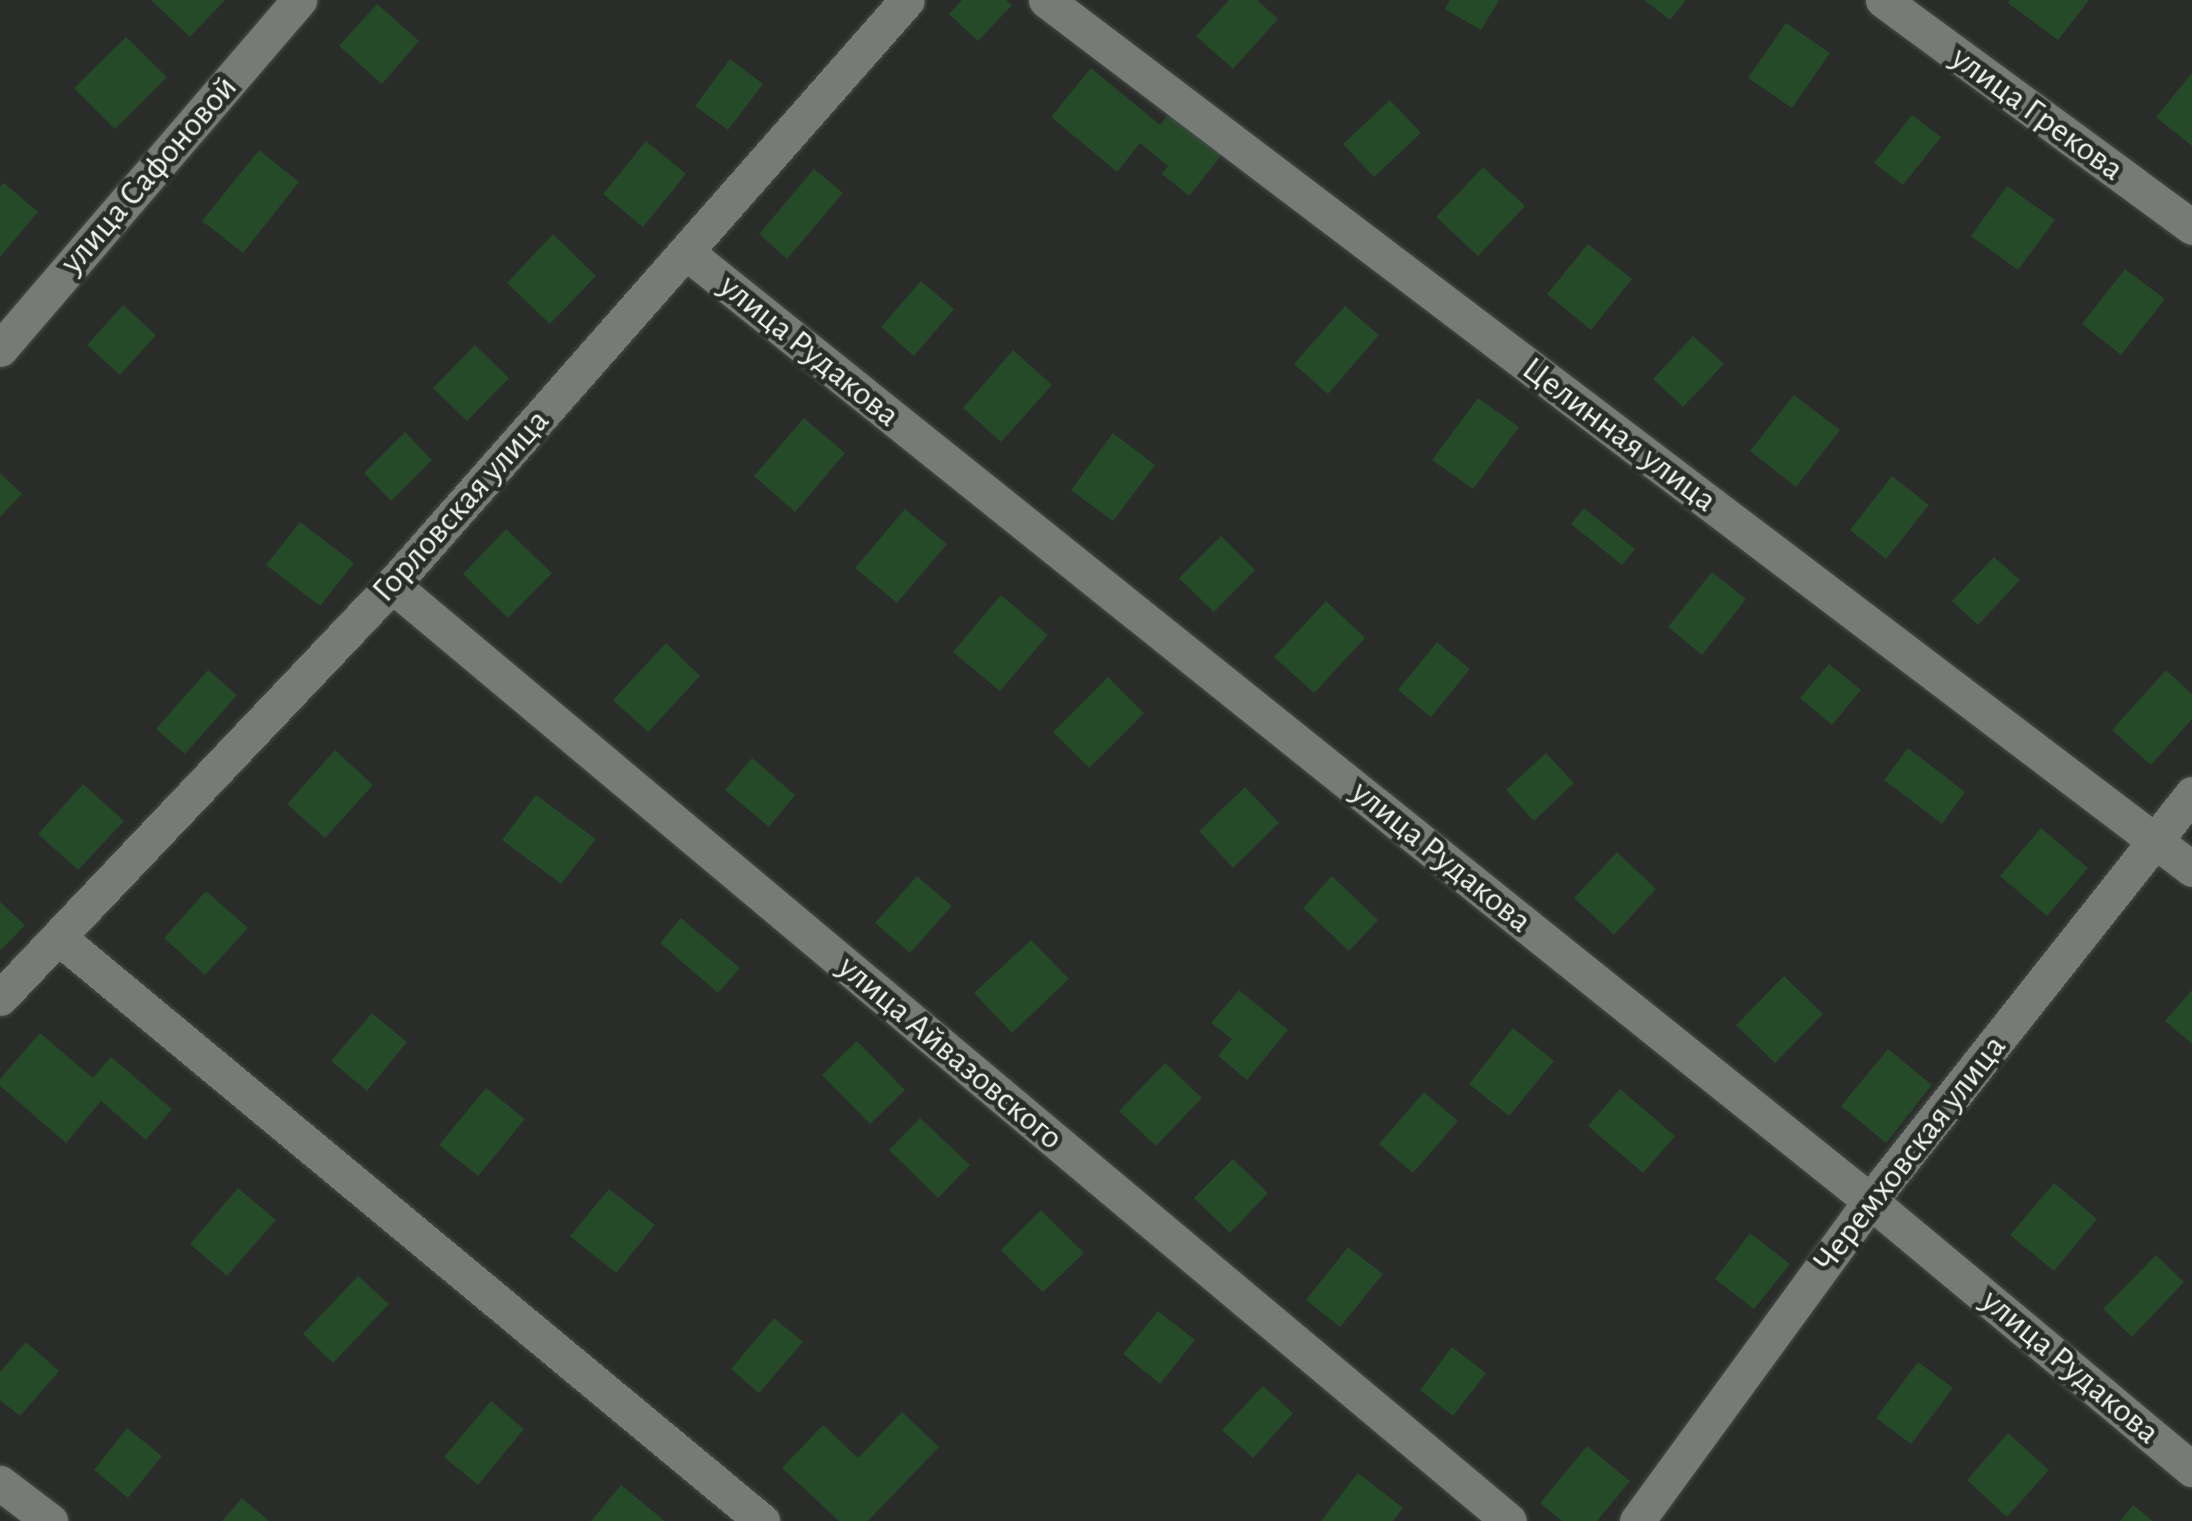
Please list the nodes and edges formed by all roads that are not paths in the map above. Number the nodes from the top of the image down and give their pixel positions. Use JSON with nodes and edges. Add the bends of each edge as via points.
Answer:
{"nodes":[{"id":1,"x":299,"y":0,"type":"edge"},
{"id":2,"x":907,"y":0,"type":"edge"},
{"id":3,"x":1046,"y":0,"type":"edge"},
{"id":4,"x":1883,"y":0,"type":"edge"},
{"id":5,"x":2192,"y":228,"type":"edge"},
{"id":6,"x":686,"y":252,"type":"junction"},
{"id":7,"x":0,"y":349,"type":"edge"},
{"id":8,"x":392,"y":586,"type":"junction"},
{"id":9,"x":2192,"y":794,"type":"edge"},
{"id":10,"x":2156,"y":843,"type":"junction"},
{"id":11,"x":2192,"y":870,"type":"edge"},
{"id":12,"x":58,"y":937,"type":"junction"},
{"id":13,"x":0,"y":998,"type":"edge"},
{"id":14,"x":1870,"y":1200,"type":"junction"},
{"id":15,"x":2192,"y":1468,"type":"edge"},
{"id":16,"x":0,"y":1483,"type":"edge"},
{"id":17,"x":50,"y":1521,"type":"edge"},
{"id":18,"x":762,"y":1521,"type":"edge"},
{"id":19,"x":1509,"y":1521,"type":"edge"},
{"id":20,"x":1637,"y":1521,"type":"edge"}],
"edges":[{"from":1,"to":7,"type":"street","name":"улица Сафоновой"},
{"from":2,"to":6,"type":"street","name":"Горловская улица"},
{"from":3,"to":10,"type":"street","name":"Целинная улица"},
{"from":4,"to":5,"type":"street","name":"улица Грекова"},
{"from":6,"to":8,"type":"street","name":"Горловская улица"},
{"from":6,"to":14,"type":"street","name":"улица Рудакова"},
{"from":8,"to":12,"type":"street","name":"Горловская улица"},
{"from":8,"to":19,"type":"street","name":"улица Айвазовского"},
{"from":9,"to":10,"type":"street","name":"Черемховская улица"},
{"from":10,"to":11,"type":"street","name":"Целинная улица"},
{"from":10,"to":14,"type":"street","name":"Черемховская улица"},
{"from":12,"to":13,"type":"street","name":"Горловская улица"},
{"from":12,"to":18,"type":"street"},
{"from":14,"to":15,"type":"street","name":"улица Рудакова"},
{"from":14,"to":20,"type":"street","name":"Черемховская улица"},
{"from":16,"to":17,"type":"street"}]}
